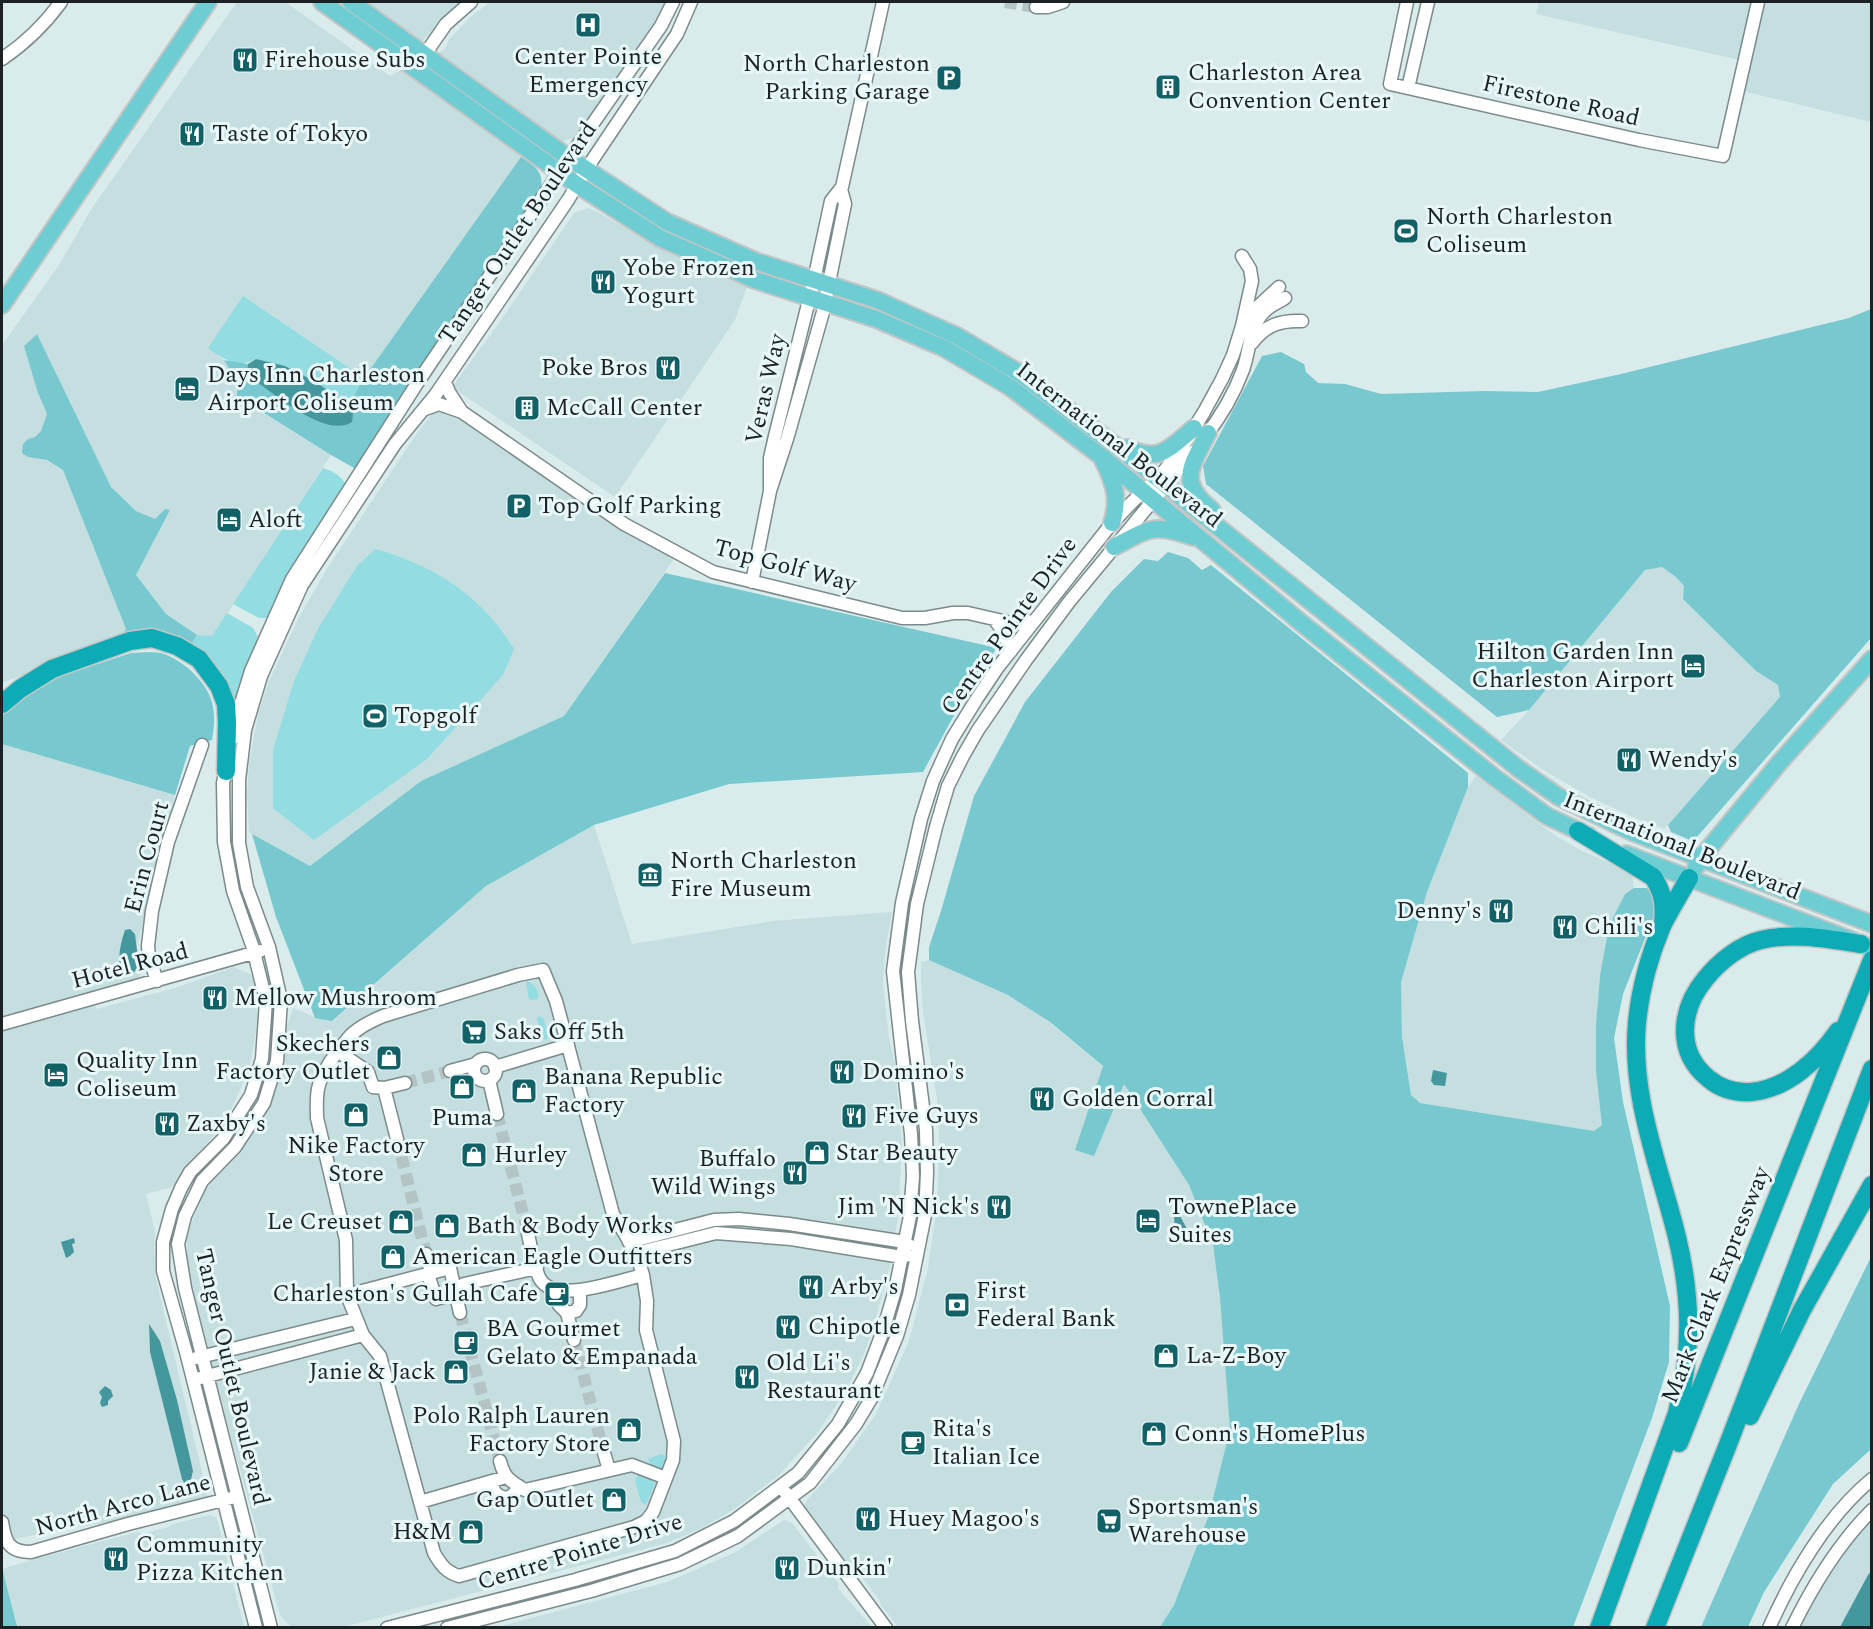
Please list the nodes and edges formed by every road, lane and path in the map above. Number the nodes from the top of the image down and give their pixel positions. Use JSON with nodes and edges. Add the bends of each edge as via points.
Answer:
{"nodes":[{"id":1,"x":61,"y":2,"type":"edge"},
{"id":2,"x":208,"y":2,"type":"edge"},
{"id":3,"x":322,"y":2,"type":"edge"},
{"id":4,"x":351,"y":2,"type":"edge"},
{"id":5,"x":471,"y":2,"type":"edge"},
{"id":6,"x":673,"y":2,"type":"edge"},
{"id":7,"x":691,"y":2,"type":"edge"},
{"id":8,"x":883,"y":2,"type":"edge"},
{"id":9,"x":1063,"y":2,"type":"edge"},
{"id":10,"x":1407,"y":2,"type":"edge"},
{"id":11,"x":1428,"y":2,"type":"edge"},
{"id":12,"x":1758,"y":2,"type":"edge"},
{"id":13,"x":1036,"y":8,"type":"dead end"},
{"id":14,"x":425,"y":54,"type":"junction"},
{"id":15,"x":2,"y":59,"type":"edge"},
{"id":16,"x":415,"y":69,"type":"junction"},
{"id":17,"x":1408,"y":88,"type":"junction"},
{"id":18,"x":569,"y":158,"type":"junction"},
{"id":19,"x":586,"y":168,"type":"junction"},
{"id":20,"x":560,"y":172,"type":"junction"},
{"id":21,"x":576,"y":184,"type":"junction"},
{"id":22,"x":1242,"y":256,"type":"dead end"},
{"id":23,"x":821,"y":282,"type":"junction"},
{"id":24,"x":1279,"y":286,"type":"dead end"},
{"id":25,"x":1286,"y":298,"type":"dead end"},
{"id":26,"x":816,"y":300,"type":"junction"},
{"id":27,"x":2,"y":305,"type":"edge"},
{"id":28,"x":1302,"y":321,"type":"dead end"},
{"id":29,"x":1242,"y":326,"type":"junction"},
{"id":30,"x":1250,"y":346,"type":"junction"},
{"id":31,"x":445,"y":382,"type":"junction"},
{"id":32,"x":424,"y":409,"type":"junction"},
{"id":33,"x":462,"y":412,"type":"junction"},
{"id":34,"x":1201,"y":431,"type":"junction"},
{"id":35,"x":1107,"y":438,"type":"junction"},
{"id":36,"x":1102,"y":457,"type":"junction"},
{"id":37,"x":1161,"y":482,"type":"junction"},
{"id":38,"x":1148,"y":496,"type":"junction"},
{"id":39,"x":1112,"y":523,"type":"junction"},
{"id":40,"x":1202,"y":540,"type":"junction"},
{"id":41,"x":1114,"y":547,"type":"junction"},
{"id":42,"x":1256,"y":558,"type":"junction"},
{"id":43,"x":752,"y":582,"type":"junction"},
{"id":44,"x":995,"y":620,"type":"junction"},
{"id":45,"x":1034,"y":621,"type":"junction"},
{"id":46,"x":1011,"y":651,"type":"junction"},
{"id":47,"x":1872,"y":659,"type":"edge"},
{"id":48,"x":2,"y":704,"type":"edge"},
{"id":49,"x":202,"y":745,"type":"dead end"},
{"id":50,"x":226,"y":771,"type":"junction"},
{"id":51,"x":1578,"y":831,"type":"junction"},
{"id":52,"x":1700,"y":859,"type":"junction"},
{"id":53,"x":1689,"y":878,"type":"junction"},
{"id":54,"x":1663,"y":924,"type":"junction"},
{"id":55,"x":1872,"y":924,"type":"edge"},
{"id":56,"x":1866,"y":946,"type":"edge"},
{"id":57,"x":269,"y":947,"type":"junction"},
{"id":58,"x":255,"y":953,"type":"junction"},
{"id":59,"x":1872,"y":960,"type":"edge"},
{"id":60,"x":157,"y":981,"type":"junction"},
{"id":61,"x":1862,"y":984,"type":"junction"},
{"id":62,"x":2,"y":1024,"type":"edge"},
{"id":63,"x":568,"y":1045,"type":"junction"},
{"id":64,"x":339,"y":1052,"type":"junction"},
{"id":65,"x":476,"y":1064,"type":"junction"},
{"id":66,"x":495,"y":1067,"type":"junction"},
{"id":67,"x":1872,"y":1069,"type":"edge"},
{"id":68,"x":450,"y":1071,"type":"tunnel mouth"},
{"id":69,"x":489,"y":1080,"type":"junction"},
{"id":70,"x":405,"y":1083,"type":"tunnel mouth"},
{"id":71,"x":384,"y":1088,"type":"junction"},
{"id":72,"x":497,"y":1114,"type":"tunnel mouth"},
{"id":73,"x":397,"y":1139,"type":"tunnel mouth"},
{"id":74,"x":1872,"y":1185,"type":"edge"},
{"id":75,"x":527,"y":1228,"type":"tunnel mouth"},
{"id":76,"x":630,"y":1242,"type":"junction"},
{"id":77,"x":905,"y":1242,"type":"junction"},
{"id":78,"x":918,"y":1251,"type":"junction"},
{"id":79,"x":636,"y":1253,"type":"junction"},
{"id":80,"x":426,"y":1254,"type":"tunnel mouth"},
{"id":81,"x":902,"y":1257,"type":"junction"},
{"id":82,"x":537,"y":1268,"type":"junction"},
{"id":83,"x":431,"y":1273,"type":"junction"},
{"id":84,"x":643,"y":1275,"type":"junction"},
{"id":85,"x":556,"y":1290,"type":"junction"},
{"id":86,"x":580,"y":1290,"type":"junction"},
{"id":87,"x":457,"y":1293,"type":"junction"},
{"id":88,"x":347,"y":1295,"type":"junction"},
{"id":89,"x":460,"y":1313,"type":"tunnel mouth"},
{"id":90,"x":567,"y":1313,"type":"junction"},
{"id":91,"x":355,"y":1319,"type":"junction"},
{"id":92,"x":363,"y":1335,"type":"junction"},
{"id":93,"x":574,"y":1340,"type":"tunnel mouth"},
{"id":94,"x":202,"y":1357,"type":"junction"},
{"id":95,"x":188,"y":1360,"type":"junction"},
{"id":96,"x":207,"y":1376,"type":"junction"},
{"id":97,"x":193,"y":1380,"type":"junction"},
{"id":98,"x":604,"y":1453,"type":"tunnel mouth"},
{"id":99,"x":500,"y":1461,"type":"tunnel mouth"},
{"id":100,"x":609,"y":1470,"type":"junction"},
{"id":101,"x":666,"y":1478,"type":"junction"},
{"id":102,"x":500,"y":1479,"type":"junction"},
{"id":103,"x":1872,"y":1479,"type":"edge"},
{"id":104,"x":519,"y":1486,"type":"junction"},
{"id":105,"x":781,"y":1486,"type":"junction"},
{"id":106,"x":238,"y":1496,"type":"junction"},
{"id":107,"x":790,"y":1498,"type":"junction"},
{"id":108,"x":224,"y":1500,"type":"junction"},
{"id":109,"x":420,"y":1502,"type":"junction"},
{"id":110,"x":1872,"y":1510,"type":"edge"},
{"id":111,"x":2,"y":1522,"type":"edge"},
{"id":112,"x":268,"y":1613,"type":"junction"},
{"id":113,"x":1658,"y":1620,"type":"edge"},
{"id":114,"x":254,"y":1624,"type":"edge"},
{"id":115,"x":271,"y":1628,"type":"edge"},
{"id":116,"x":278,"y":1628,"type":"edge"},
{"id":117,"x":387,"y":1628,"type":"edge"},
{"id":118,"x":447,"y":1628,"type":"edge"},
{"id":119,"x":886,"y":1628,"type":"edge"},
{"id":120,"x":1599,"y":1628,"type":"edge"},
{"id":121,"x":1605,"y":1628,"type":"edge"},
{"id":122,"x":1769,"y":1628,"type":"edge"},
{"id":123,"x":1792,"y":1628,"type":"edge"}],
"edges":[{"from":1,"to":15,"type":"street","via":[[22,45]]},
{"from":2,"to":27,"type":"main road"},
{"from":3,"to":16,"type":"main road","name":"International Boulevard"},
{"from":4,"to":14,"type":"main road","name":"International Boulevard"},
{"from":5,"to":14,"type":"street","via":[[446,24]]},
{"from":6,"to":18,"type":"street","name":"Tanger Outlet Boulevard","via":[[661,26]]},
{"from":7,"to":19,"type":"street","name":"Tanger Outlet Boulevard","via":[[669,46]]},
{"from":8,"to":23,"type":"street","name":"Veras Way","via":[[841,189],[831,201]]},
{"from":9,"to":13,"type":"street"},
{"from":10,"to":17,"type":"street","name":"Firestone Road","via":[[1389,84]]},
{"from":11,"to":17,"type":"street"},
{"from":12,"to":17,"type":"street","name":"Firestone Road","via":[[1723,156]]},
{"from":14,"to":16,"type":"street"},
{"from":14,"to":18,"type":"main road","name":"International Boulevard"},
{"from":16,"to":20,"type":"main road","name":"International Boulevard"},
{"from":18,"to":19,"type":"main road","name":"International Boulevard"},
{"from":18,"to":20,"type":"street","name":"Tanger Outlet Boulevard"},
{"from":19,"to":21,"type":"street","name":"Tanger Outlet Boulevard"},
{"from":19,"to":23,"type":"main road","name":"International Boulevard","via":[[667,222],[755,261]]},
{"from":20,"to":21,"type":"main road","name":"International Boulevard"},
{"from":20,"to":50,"type":"street","name":"Tanger Outlet Boulevard","via":[[418,382],[292,579],[251,671]]},
{"from":21,"to":26,"type":"main road","name":"International Boulevard","via":[[660,238],[755,280]]},
{"from":21,"to":31,"type":"street","name":"Tanger Outlet Boulevard"},
{"from":22,"to":29,"type":"street","via":[[1252,281]]},
{"from":23,"to":26,"type":"street","name":"Veras Way"},
{"from":23,"to":35,"type":"main road","name":"International Boulevard","via":[[877,300],[957,336],[1022,374]]},
{"from":24,"to":29,"type":"street"},
{"from":25,"to":30,"type":"street","via":[[1265,311],[1257,322]]},
{"from":26,"to":36,"type":"main road","name":"International Boulevard","via":[[876,319],[944,348],[1010,387]]},
{"from":26,"to":43,"type":"street","name":"Veras Way","via":[[770,458],[770,492]]},
{"from":28,"to":30,"type":"street","via":[[1269,327]]},
{"from":29,"to":34,"type":"street"},
{"from":30,"to":34,"type":"street","via":[[1232,394]]},
{"from":31,"to":32,"type":"street","name":"Tanger Outlet Boulevard"},
{"from":31,"to":33,"type":"street","name":"Top Golf Way"},
{"from":32,"to":33,"type":"street","name":"Top Golf Way","via":[[440,404]]},
{"from":32,"to":57,"type":"street","name":"Tanger Outlet Boulevard","via":[[395,444],[302,585],[261,676],[248,719],[239,780],[239,843],[247,887]]},
{"from":33,"to":43,"type":"street","name":"Top Golf Way","via":[[624,524],[713,572]]},
{"from":34,"to":35,"type":"main road","via":[[1147,456]]},
{"from":34,"to":37,"type":"street","via":[[1182,449]]},
{"from":34,"to":42,"type":"main road","via":[[1191,488],[1199,500],[1243,534]]},
{"from":35,"to":37,"type":"main road","name":"International Boulevard"},
{"from":36,"to":38,"type":"main road","name":"International Boulevard"},
{"from":36,"to":39,"type":"main road","via":[[1116,490]]},
{"from":37,"to":38,"type":"street"},
{"from":37,"to":42,"type":"main road","name":"International Boulevard"},
{"from":38,"to":39,"type":"street","name":"Centre Pointe Drive"},
{"from":38,"to":40,"type":"main road","name":"International Boulevard"},
{"from":38,"to":41,"type":"street","name":"Centre Pointe Drive"},
{"from":39,"to":45,"type":"street","name":"Centre Pointe Drive"},
{"from":40,"to":41,"type":"main road","via":[[1158,528]]},
{"from":40,"to":51,"type":"main road","name":"International Boulevard","via":[[1505,786],[1546,816]]},
{"from":41,"to":78,"type":"street","name":"Centre Pointe Drive","via":[[1069,602],[992,710],[948,786],[936,827],[917,904],[908,972],[926,1130],[925,1215]]},
{"from":42,"to":52,"type":"main road","name":"International Boulevard","via":[[1559,797]]},
{"from":43,"to":44,"type":"street","name":"Top Golf Way","via":[[902,618],[968,613]]},
{"from":44,"to":45,"type":"street","name":"Top Golf Way","via":[[1016,624]]},
{"from":44,"to":46,"type":"street"},
{"from":45,"to":46,"type":"street","name":"Centre Pointe Drive"},
{"from":46,"to":77,"type":"street","name":"Centre Pointe Drive","via":[[952,739],[933,781],[902,903],[893,971],[912,1145],[913,1176]]},
{"from":47,"to":52,"type":"main road"},
{"from":48,"to":50,"type":"highway","via":[[52,669],[130,641],[153,638],[177,646],[199,660],[219,686],[228,723]]},
{"from":49,"to":60,"type":"street","name":"Erin Court","via":[[168,842],[152,911],[148,946]]},
{"from":50,"to":58,"type":"street","name":"Tanger Outlet Boulevard","via":[[224,842],[232,891]]},
{"from":51,"to":53,"type":"main road","name":"International Boulevard"},
{"from":51,"to":54,"type":"highway","via":[[1653,877],[1663,897]]},
{"from":52,"to":53,"type":"main road"},
{"from":52,"to":55,"type":"main road","name":"International Boulevard"},
{"from":53,"to":54,"type":"highway"},
{"from":53,"to":56,"type":"main road","name":"International Boulevard"},
{"from":54,"to":120,"type":"highway","via":[[1640,999],[1637,1064],[1640,1091],[1683,1268],[1690,1329],[1688,1358],[1677,1413]]},
{"from":56,"to":61,"type":"highway","via":[[1788,936],[1761,940],[1739,949],[1702,982],[1689,1009],[1684,1033],[1689,1054],[1701,1073],[1720,1087],[1753,1092],[1778,1085],[1802,1070],[1837,1033]]},
{"from":57,"to":58,"type":"street","name":"Hotel Road"},
{"from":57,"to":94,"type":"street","name":"Tanger Outlet Boulevard","via":[[281,1000],[277,1061],[264,1103],[235,1147],[202,1181],[185,1216],[178,1244]]},
{"from":58,"to":60,"type":"street","name":"Hotel Road"},
{"from":58,"to":95,"type":"street","name":"Tanger Outlet Boulevard","via":[[266,1001],[262,1059],[251,1095],[223,1139],[190,1172],[180,1188],[163,1242],[164,1271]]},
{"from":59,"to":61,"type":"highway","name":"Mark Clark Expressway"},
{"from":60,"to":62,"type":"street","name":"Hotel Road"},
{"from":61,"to":121,"type":"highway","name":"Mark Clark Expressway"},
{"from":63,"to":64,"type":"street","via":[[543,970],[383,1016],[351,1036]]},
{"from":63,"to":66,"type":"street"},
{"from":63,"to":76,"type":"street","via":[[613,1214]]},
{"from":64,"to":71,"type":"street","via":[[368,1072],[373,1087]]},
{"from":64,"to":88,"type":"street","via":[[324,1072],[316,1101],[346,1240]]},
{"from":65,"to":66,"type":"street","via":[[485,1059]]},
{"from":65,"to":68,"type":"street"},
{"from":65,"to":69,"type":"street","via":[[477,1076]]},
{"from":66,"to":69,"type":"street","via":[[495,1075]]},
{"from":67,"to":113,"type":"highway"},
{"from":69,"to":72,"type":"street"},
{"from":70,"to":71,"type":"street"},
{"from":71,"to":73,"type":"street"},
{"from":74,"to":113,"type":"highway","via":[[1802,1310],[1733,1450]]},
{"from":75,"to":82,"type":"street"},
{"from":76,"to":77,"type":"street","via":[[714,1220],[739,1219]]},
{"from":76,"to":79,"type":"street"},
{"from":77,"to":78,"type":"street"},
{"from":77,"to":81,"type":"street","name":"Centre Pointe Drive"},
{"from":78,"to":81,"type":"street"},
{"from":78,"to":107,"type":"street","name":"Centre Pointe Drive","via":[[897,1336],[871,1399],[810,1483]]},
{"from":79,"to":81,"type":"street","via":[[716,1233],[791,1239]]},
{"from":79,"to":84,"type":"street"},
{"from":80,"to":83,"type":"street"},
{"from":81,"to":105,"type":"street","name":"Centre Pointe Drive","via":[[883,1331],[867,1373],[838,1424],[798,1473]]},
{"from":82,"to":85,"type":"street","via":[[540,1279]]},
{"from":82,"to":87,"type":"street","via":[[464,1284]]},
{"from":83,"to":87,"type":"street","via":[[450,1268]]},
{"from":83,"to":87,"type":"street","via":[[436,1299]]},
{"from":83,"to":88,"type":"street"},
{"from":84,"to":86,"type":"street"},
{"from":84,"to":101,"type":"street","via":[[646,1330],[674,1441],[673,1460]]},
{"from":85,"to":86,"type":"street"},
{"from":85,"to":90,"type":"street","via":[[559,1305]]},
{"from":86,"to":90,"type":"street","via":[[580,1305],[576,1311]]},
{"from":87,"to":89,"type":"street"},
{"from":88,"to":91,"type":"street"},
{"from":90,"to":93,"type":"street"},
{"from":91,"to":92,"type":"street"},
{"from":91,"to":94,"type":"street"},
{"from":92,"to":96,"type":"street"},
{"from":92,"to":109,"type":"street","via":[[380,1356]]},
{"from":94,"to":95,"type":"street"},
{"from":94,"to":96,"type":"street","name":"Tanger Outlet Boulevard"},
{"from":95,"to":97,"type":"street","name":"Tanger Outlet Boulevard"},
{"from":96,"to":97,"type":"street"},
{"from":96,"to":106,"type":"street","name":"Tanger Outlet Boulevard"},
{"from":97,"to":108,"type":"street","name":"Tanger Outlet Boulevard"},
{"from":98,"to":100,"type":"street"},
{"from":99,"to":102,"type":"street"},
{"from":100,"to":101,"type":"street","via":[[632,1465]]},
{"from":100,"to":104,"type":"street","via":[[525,1490]]},
{"from":101,"to":109,"type":"street","via":[[653,1512],[634,1527],[459,1576],[449,1572],[434,1554]]},
{"from":102,"to":104,"type":"street"},
{"from":102,"to":104,"type":"street","via":[[493,1490],[499,1497],[508,1498]]},
{"from":102,"to":109,"type":"street"},
{"from":103,"to":122,"type":"street","via":[[1822,1533],[1786,1590]]},
{"from":105,"to":107,"type":"street"},
{"from":105,"to":117,"type":"street","name":"Centre Pointe Drive","via":[[734,1521],[675,1551]]},
{"from":106,"to":108,"type":"street","name":"North Arco Lane"},
{"from":106,"to":112,"type":"street","name":"Tanger Outlet Boulevard"},
{"from":107,"to":118,"type":"street","name":"Centre Pointe Drive","via":[[738,1536],[680,1564]]},
{"from":107,"to":119,"type":"street"},
{"from":108,"to":111,"type":"street","name":"North Arco Lane","via":[[31,1552],[14,1549],[6,1542]]},
{"from":108,"to":114,"type":"street","name":"Tanger Outlet Boulevard"},
{"from":110,"to":123,"type":"street","via":[[1855,1526],[1812,1587]]},
{"from":112,"to":115,"type":"street","name":"Tanger Outlet Boulevard"},
{"from":112,"to":116,"type":"street"}]}
